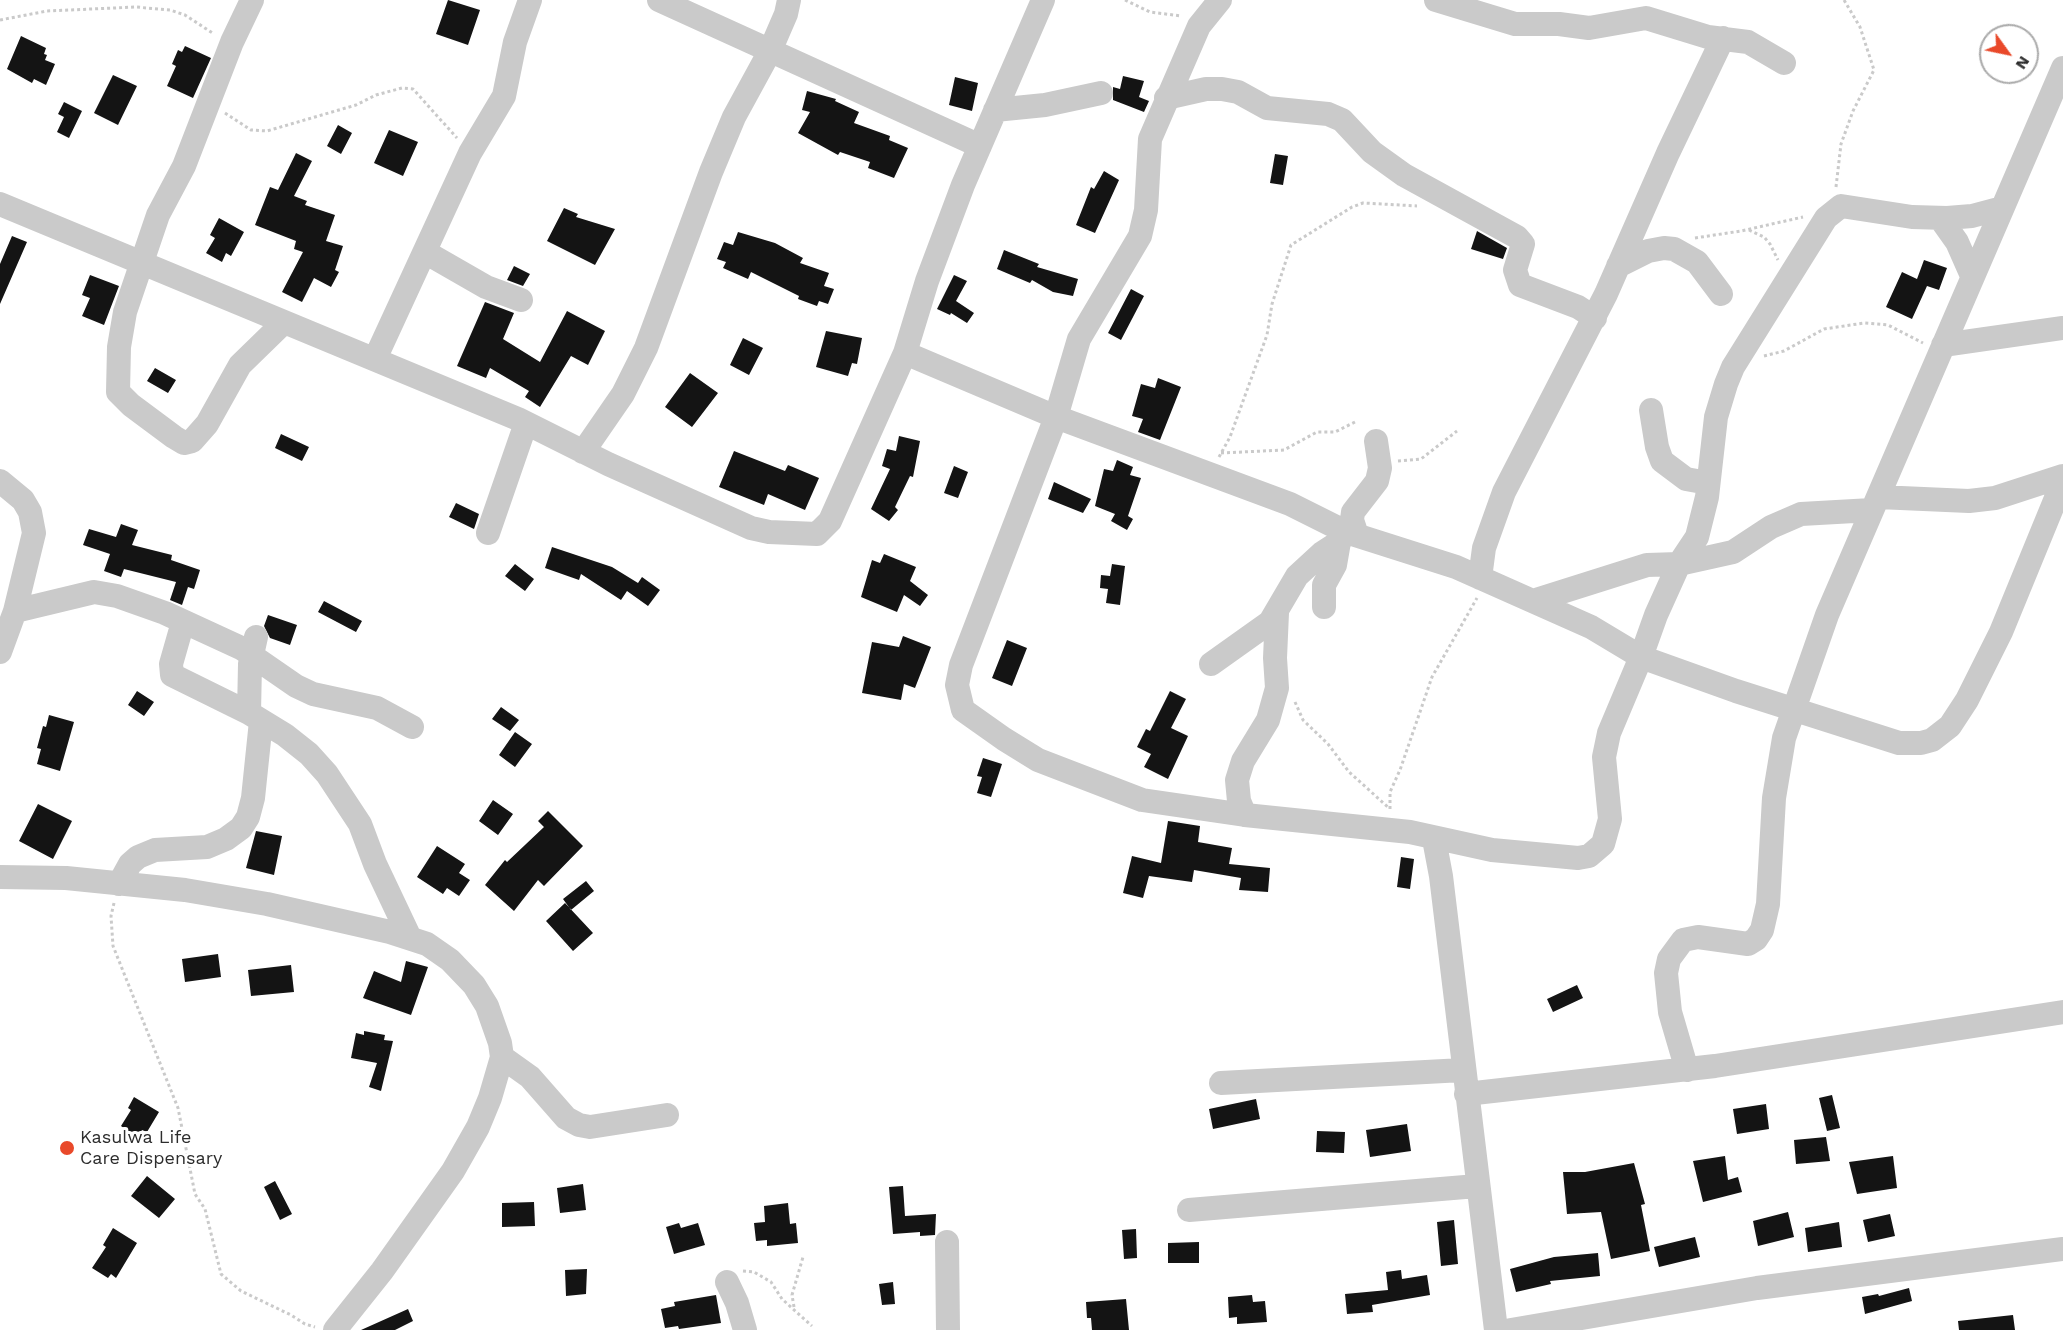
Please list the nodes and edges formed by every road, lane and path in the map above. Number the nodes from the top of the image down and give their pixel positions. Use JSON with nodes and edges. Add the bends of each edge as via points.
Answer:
{"nodes":[{"id":1,"x":252,"y":0,"type":"edge"},
{"id":2,"x":530,"y":0,"type":"edge"},
{"id":3,"x":659,"y":0,"type":"edge"},
{"id":4,"x":789,"y":0,"type":"edge"},
{"id":5,"x":1043,"y":0,"type":"edge"},
{"id":6,"x":1125,"y":0,"type":"edge"},
{"id":7,"x":1436,"y":0,"type":"edge"},
{"id":8,"x":1844,"y":0,"type":"edge"},
{"id":9,"x":1215,"y":4,"type":"edge"},
{"id":10,"x":0,"y":20,"type":"edge"},
{"id":11,"x":1723,"y":38,"type":"junction"},
{"id":12,"x":232,"y":42,"type":"junction"},
{"id":13,"x":770,"y":51,"type":"junction"},
{"id":14,"x":1784,"y":63,"type":"dead end"},
{"id":15,"x":2063,"y":68,"type":"edge"},
{"id":16,"x":1101,"y":93,"type":"dead end"},
{"id":17,"x":210,"y":98,"type":"junction"},
{"id":18,"x":1166,"y":99,"type":"junction"},
{"id":19,"x":995,"y":110,"type":"junction"},
{"id":20,"x":980,"y":146,"type":"junction"},
{"id":21,"x":470,"y":153,"type":"junction"},
{"id":22,"x":0,"y":204,"type":"edge"},
{"id":23,"x":1422,"y":206,"type":"dead end"},
{"id":24,"x":2001,"y":208,"type":"junction"},
{"id":25,"x":1836,"y":209,"type":"junction"},
{"id":26,"x":1940,"y":218,"type":"junction"},
{"id":27,"x":1747,"y":230,"type":"junction"},
{"id":28,"x":1674,"y":249,"type":"junction"},
{"id":29,"x":425,"y":252,"type":"junction"},
{"id":30,"x":142,"y":263,"type":"junction"},
{"id":31,"x":1618,"y":266,"type":"junction"},
{"id":32,"x":1972,"y":276,"type":"junction"},
{"id":33,"x":1786,"y":284,"type":"junction"},
{"id":34,"x":1721,"y":294,"type":"dead end"},
{"id":35,"x":521,"y":300,"type":"dead end"},
{"id":36,"x":1595,"y":318,"type":"junction"},
{"id":37,"x":277,"y":320,"type":"junction"},
{"id":38,"x":2063,"y":328,"type":"edge"},
{"id":39,"x":1942,"y":348,"type":"junction"},
{"id":40,"x":905,"y":352,"type":"junction"},
{"id":41,"x":1739,"y":357,"type":"junction"},
{"id":42,"x":375,"y":359,"type":"junction"},
{"id":43,"x":1652,"y":410,"type":"dead end"},
{"id":44,"x":1056,"y":417,"type":"junction"},
{"id":45,"x":1355,"y":422,"type":"dead end"},
{"id":46,"x":526,"y":423,"type":"junction"},
{"id":47,"x":1457,"y":431,"type":"dead end"},
{"id":48,"x":1376,"y":441,"type":"dead end"},
{"id":49,"x":583,"y":452,"type":"junction"},
{"id":50,"x":1221,"y":453,"type":"junction"},
{"id":51,"x":1380,"y":468,"type":"junction"},
{"id":52,"x":1208,"y":474,"type":"junction"},
{"id":53,"x":2063,"y":476,"type":"edge"},
{"id":54,"x":0,"y":481,"type":"edge"},
{"id":55,"x":2063,"y":481,"type":"edge"},
{"id":56,"x":1708,"y":483,"type":"junction"},
{"id":57,"x":1875,"y":504,"type":"junction"},
{"id":58,"x":488,"y":533,"type":"dead end"},
{"id":59,"x":1347,"y":537,"type":"junction"},
{"id":60,"x":1679,"y":564,"type":"junction"},
{"id":61,"x":1484,"y":580,"type":"junction"},
{"id":62,"x":1533,"y":601,"type":"junction"},
{"id":63,"x":1324,"y":607,"type":"dead end"},
{"id":64,"x":15,"y":610,"type":"junction"},
{"id":65,"x":1277,"y":613,"type":"junction"},
{"id":66,"x":183,"y":622,"type":"junction"},
{"id":67,"x":254,"y":646,"type":"junction"},
{"id":68,"x":0,"y":652,"type":"edge"},
{"id":69,"x":1641,"y":657,"type":"junction"},
{"id":70,"x":1211,"y":664,"type":"dead end"},
{"id":71,"x":1277,"y":688,"type":"junction"},
{"id":72,"x":1795,"y":708,"type":"junction"},
{"id":73,"x":255,"y":717,"type":"junction"},
{"id":74,"x":412,"y":727,"type":"dead end"},
{"id":75,"x":1390,"y":810,"type":"junction"},
{"id":76,"x":1245,"y":815,"type":"junction"},
{"id":77,"x":1410,"y":832,"type":"junction"},
{"id":78,"x":1434,"y":839,"type":"junction"},
{"id":79,"x":0,"y":877,"type":"edge"},
{"id":80,"x":119,"y":884,"type":"junction"},
{"id":81,"x":410,"y":938,"type":"junction"},
{"id":82,"x":2063,"y":1012,"type":"edge"},
{"id":83,"x":502,"y":1057,"type":"junction"},
{"id":84,"x":1463,"y":1070,"type":"junction"},
{"id":85,"x":1687,"y":1070,"type":"junction"},
{"id":86,"x":1221,"y":1083,"type":"dead end"},
{"id":87,"x":1466,"y":1094,"type":"junction"},
{"id":88,"x":667,"y":1115,"type":"dead end"},
{"id":89,"x":1477,"y":1186,"type":"junction"},
{"id":90,"x":1190,"y":1210,"type":"dead end"},
{"id":91,"x":947,"y":1242,"type":"dead end"},
{"id":92,"x":2063,"y":1249,"type":"edge"},
{"id":93,"x":803,"y":1257,"type":"dead end"},
{"id":94,"x":727,"y":1282,"type":"joint"},
{"id":95,"x":794,"y":1308,"type":"junction"},
{"id":96,"x":812,"y":1326,"type":"dead end"},
{"id":97,"x":328,"y":1329,"type":"edge"},
{"id":98,"x":745,"y":1330,"type":"edge"},
{"id":99,"x":948,"y":1330,"type":"edge"},
{"id":100,"x":1496,"y":1330,"type":"edge"},
{"id":101,"x":1511,"y":1330,"type":"edge"}],
"edges":[{"from":1,"to":12,"type":"street"},
{"from":2,"to":21,"type":"street","via":[[515,42],[504,96]]},
{"from":3,"to":13,"type":"street"},
{"from":4,"to":13,"type":"street"},
{"from":5,"to":19,"type":"street"},
{"from":6,"to":9,"type":"path","via":[[1150,12],[1174,15],[1193,15]]},
{"from":7,"to":11,"type":"street","via":[[1515,24],[1589,28],[1646,18]]},
{"from":8,"to":25,"type":"path","via":[[1860,27],[1874,70],[1841,144]]},
{"from":9,"to":18,"type":"street","via":[[1199,26]]},
{"from":10,"to":12,"type":"path","via":[[47,11],[136,7],[170,10],[198,21],[216,36]]},
{"from":11,"to":14,"type":"street","via":[[1748,42]]},
{"from":11,"to":31,"type":"street"},
{"from":12,"to":17,"type":"street"},
{"from":13,"to":20,"type":"street"},
{"from":13,"to":49,"type":"street","via":[[729,128],[646,348],[623,394]]},
{"from":15,"to":24,"type":"street"},
{"from":16,"to":19,"type":"street","via":[[1046,105]]},
{"from":17,"to":21,"type":"path","via":[[234,121],[267,131],[356,105],[376,95],[413,89]]},
{"from":17,"to":30,"type":"street","via":[[184,166],[165,199]]},
{"from":18,"to":36,"type":"street","via":[[1222,89],[1238,92],[1267,108],[1328,114],[1342,120],[1372,152],[1404,175],[1517,237],[1523,244],[1515,270],[1520,285],[1578,307]]},
{"from":18,"to":44,"type":"street","via":[[1150,139],[1146,210],[1140,236],[1079,339]]},
{"from":19,"to":20,"type":"street"},
{"from":20,"to":40,"type":"street","via":[[927,281]]},
{"from":21,"to":29,"type":"street"},
{"from":22,"to":30,"type":"street"},
{"from":23,"to":50,"type":"path","via":[[1364,203],[1291,245],[1272,304],[1267,335],[1234,428]]},
{"from":24,"to":26,"type":"street","via":[[1972,216]]},
{"from":24,"to":32,"type":"street"},
{"from":25,"to":26,"type":"street"},
{"from":25,"to":27,"type":"path"},
{"from":25,"to":33,"type":"street"},
{"from":26,"to":32,"type":"street","via":[[1957,242]]},
{"from":27,"to":28,"type":"path","via":[[1694,238]]},
{"from":27,"to":33,"type":"path","via":[[1759,233],[1770,244]]},
{"from":28,"to":31,"type":"street","via":[[1648,251]]},
{"from":28,"to":34,"type":"street","via":[[1697,262]]},
{"from":29,"to":35,"type":"street","via":[[486,287]]},
{"from":29,"to":42,"type":"street"},
{"from":30,"to":37,"type":"street"},
{"from":30,"to":37,"type":"street","via":[[124,312],[118,392],[184,443],[199,435],[232,376],[278,328]]},
{"from":31,"to":36,"type":"street"},
{"from":32,"to":39,"type":"street"},
{"from":33,"to":41,"type":"street"},
{"from":36,"to":61,"type":"street","via":[[1504,492],[1484,548]]},
{"from":37,"to":42,"type":"street"},
{"from":38,"to":39,"type":"street"},
{"from":39,"to":41,"type":"path","via":[[1888,325],[1864,323],[1824,328],[1784,351],[1767,356]]},
{"from":39,"to":57,"type":"street"},
{"from":40,"to":44,"type":"street"},
{"from":40,"to":49,"type":"street","via":[[830,521],[818,534],[751,528]]},
{"from":41,"to":56,"type":"street","via":[[1716,417]]},
{"from":42,"to":46,"type":"street"},
{"from":43,"to":56,"type":"street","via":[[1662,460],[1686,479]]},
{"from":44,"to":52,"type":"street"},
{"from":44,"to":76,"type":"street","via":[[961,665],[957,685],[963,710],[1038,760],[1089,781],[1142,800]]},
{"from":45,"to":50,"type":"path","via":[[1335,432],[1317,432],[1284,450]]},
{"from":46,"to":49,"type":"street"},
{"from":46,"to":58,"type":"street"},
{"from":47,"to":51,"type":"path","via":[[1421,459]]},
{"from":48,"to":51,"type":"street"},
{"from":50,"to":52,"type":"path"},
{"from":51,"to":59,"type":"street","via":[[1377,481],[1353,512]]},
{"from":52,"to":59,"type":"street","via":[[1290,504]]},
{"from":53,"to":57,"type":"street","via":[[1995,498]]},
{"from":54,"to":64,"type":"street","via":[[23,501],[33,522],[33,543]]},
{"from":55,"to":72,"type":"street","via":[[2001,632],[1950,726],[1932,740],[1899,743]]},
{"from":56,"to":60,"type":"street","via":[[1697,537]]},
{"from":57,"to":60,"type":"street","via":[[1801,514],[1771,527],[1733,552]]},
{"from":57,"to":72,"type":"street","via":[[1827,615]]},
{"from":59,"to":61,"type":"street","via":[[1456,567]]},
{"from":59,"to":63,"type":"street","via":[[1324,585]]},
{"from":59,"to":65,"type":"street","via":[[1297,576]]},
{"from":60,"to":62,"type":"street","via":[[1647,565]]},
{"from":60,"to":69,"type":"street"},
{"from":61,"to":62,"type":"street"},
{"from":61,"to":75,"type":"path","via":[[1432,677],[1390,792]]},
{"from":62,"to":69,"type":"street","via":[[1591,627]]},
{"from":64,"to":66,"type":"street","via":[[94,592],[140,604]]},
{"from":64,"to":68,"type":"street"},
{"from":65,"to":70,"type":"street"},
{"from":65,"to":71,"type":"street"},
{"from":66,"to":67,"type":"street"},
{"from":66,"to":73,"type":"street","via":[[171,664],[172,675]]},
{"from":67,"to":73,"type":"street"},
{"from":67,"to":74,"type":"street","via":[[296,686],[313,694],[377,708]]},
{"from":69,"to":72,"type":"street"},
{"from":69,"to":78,"type":"street","via":[[1609,733],[1604,757],[1610,819],[1603,844],[1588,856],[1578,858],[1492,850]]},
{"from":71,"to":75,"type":"path","via":[[1291,697],[1303,720],[1349,772]]},
{"from":71,"to":76,"type":"street","via":[[1269,720],[1242,761],[1237,780]]},
{"from":72,"to":85,"type":"street","via":[[1784,738],[1774,798],[1768,904],[1762,930],[1748,944],[1683,940],[1669,958],[1666,973],[1670,1012]]},
{"from":73,"to":80,"type":"street","via":[[253,798],[241,828],[207,847],[155,850],[138,857]]},
{"from":73,"to":81,"type":"street","via":[[309,754],[345,800],[360,824]]},
{"from":75,"to":77,"type":"path"},
{"from":76,"to":77,"type":"street"},
{"from":77,"to":78,"type":"street"},
{"from":78,"to":84,"type":"street"},
{"from":79,"to":80,"type":"street"},
{"from":80,"to":81,"type":"street","via":[[267,904]]},
{"from":80,"to":97,"type":"path","via":[[111,916],[113,946],[178,1108],[195,1194],[204,1209],[221,1274],[241,1291],[305,1324]]},
{"from":81,"to":83,"type":"street","via":[[450,960],[474,985],[497,1028]]},
{"from":82,"to":85,"type":"street"},
{"from":83,"to":88,"type":"street","via":[[530,1077],[566,1118],[579,1125],[590,1127]]},
{"from":83,"to":97,"type":"street","via":[[478,1127],[453,1171],[382,1271]]},
{"from":84,"to":86,"type":"street"},
{"from":84,"to":87,"type":"street"},
{"from":85,"to":87,"type":"street"},
{"from":87,"to":89,"type":"street"},
{"from":89,"to":90,"type":"street"},
{"from":89,"to":100,"type":"street"},
{"from":91,"to":99,"type":"street"},
{"from":92,"to":101,"type":"street","via":[[1757,1288]]},
{"from":93,"to":95,"type":"path","via":[[792,1295]]},
{"from":94,"to":95,"type":"path","via":[[743,1271],[754,1272],[771,1281],[782,1299]]},
{"from":94,"to":98,"type":"street"},
{"from":95,"to":96,"type":"path"}]}
